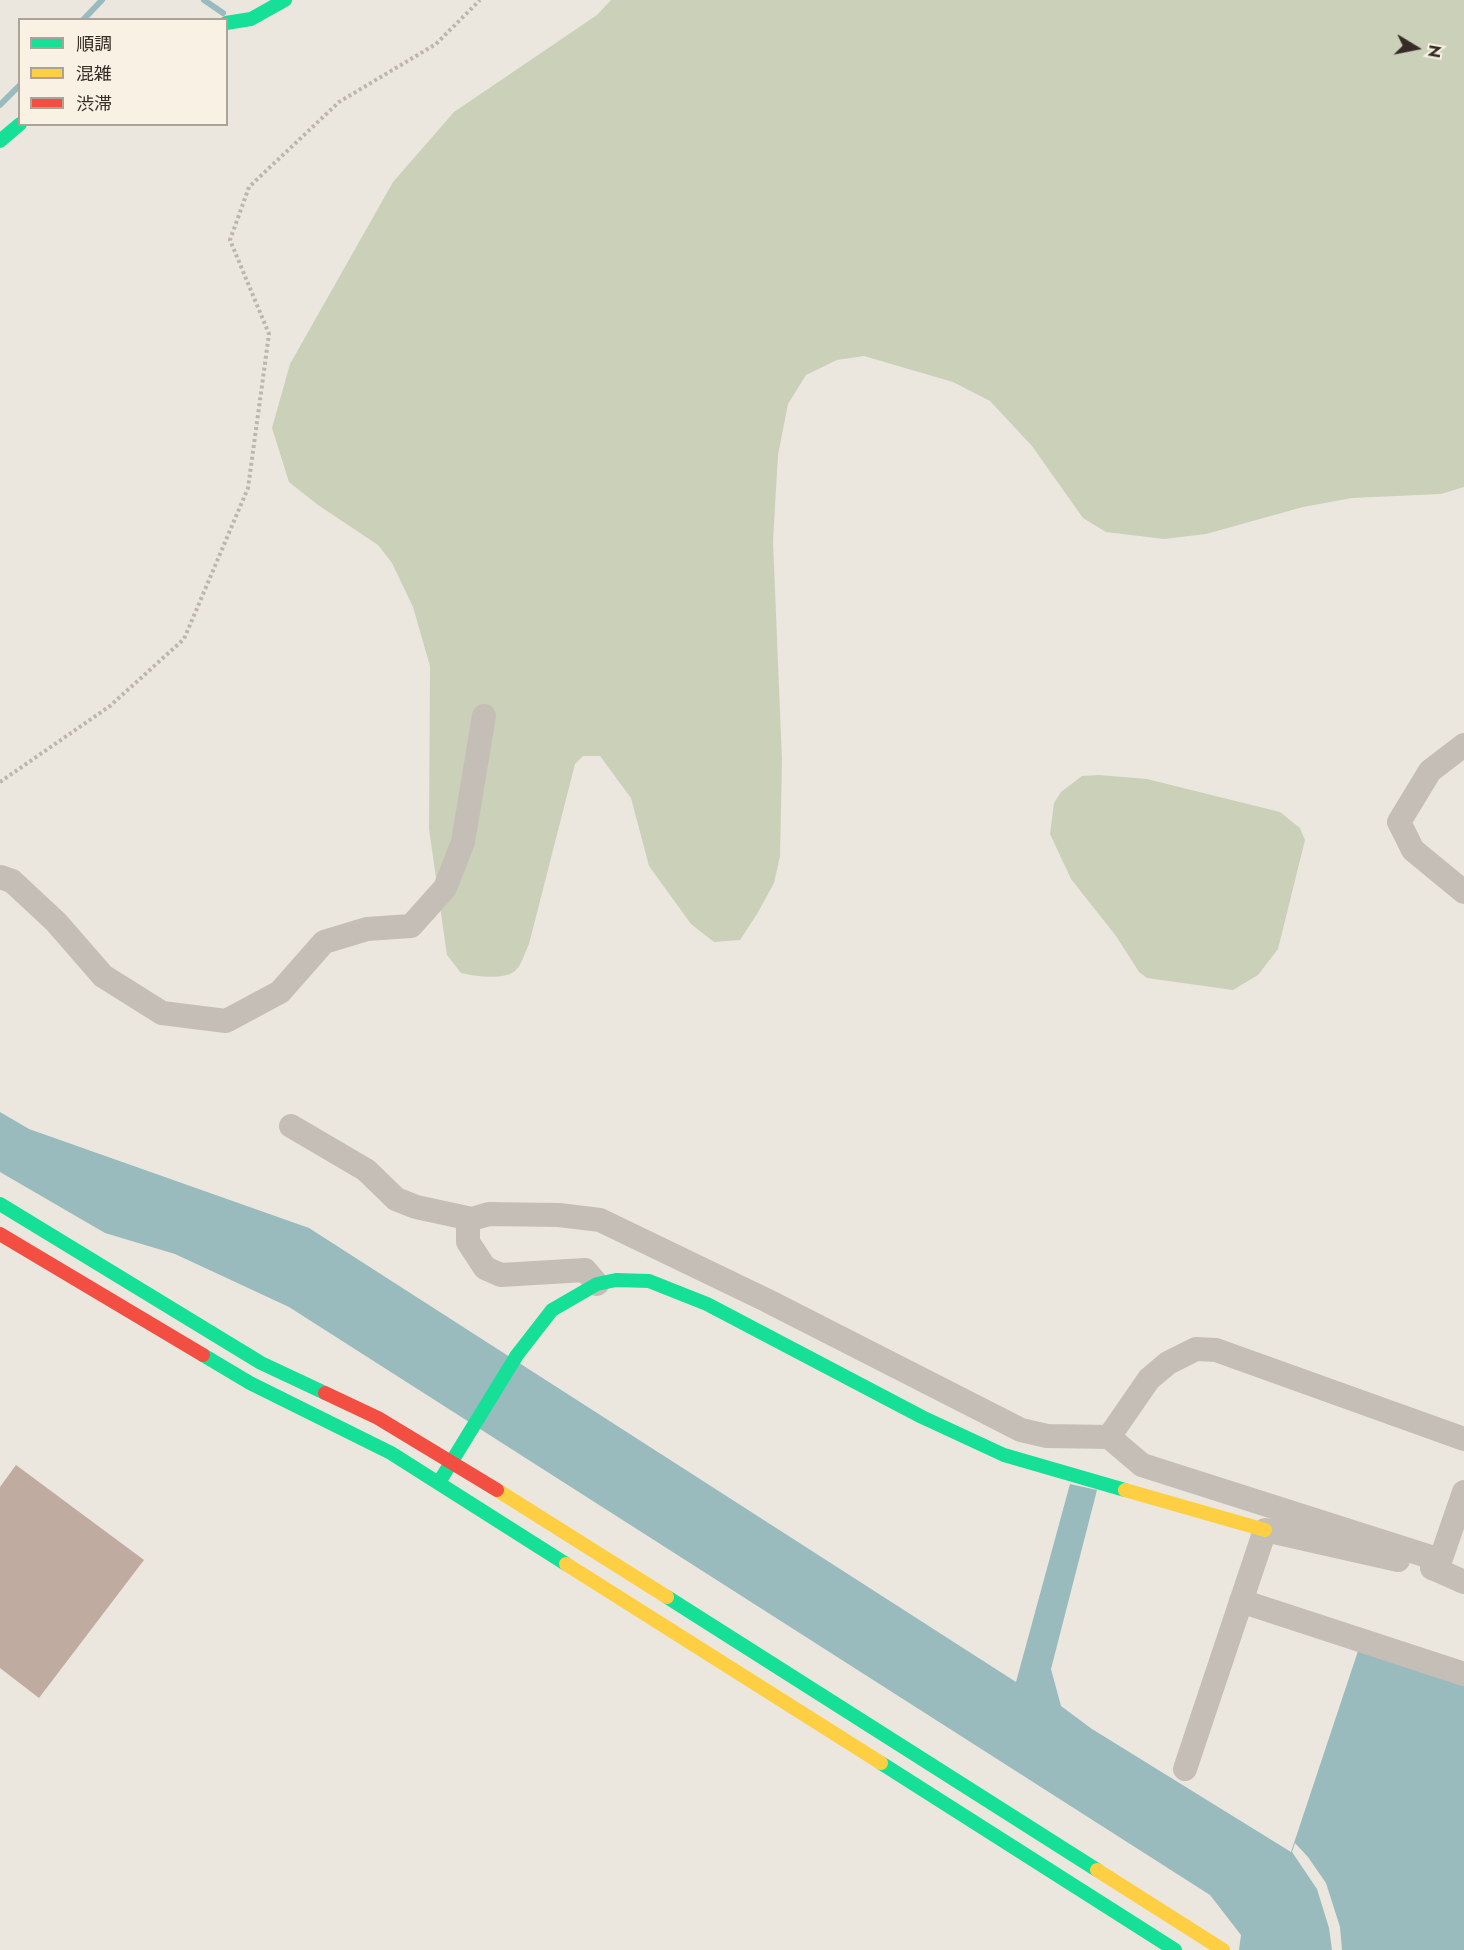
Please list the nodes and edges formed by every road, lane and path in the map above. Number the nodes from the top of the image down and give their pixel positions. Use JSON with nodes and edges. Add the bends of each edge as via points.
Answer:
{"nodes":[{"id":1,"x":285,"y":0,"type":"edge"},
{"id":2,"x":480,"y":0,"type":"edge"},
{"id":3,"x":228,"y":23,"type":"edge"},
{"id":4,"x":18,"y":126,"type":"edge"},
{"id":5,"x":0,"y":141,"type":"edge"},
{"id":6,"x":484,"y":716,"type":"dead end"},
{"id":7,"x":1464,"y":745,"type":"edge"},
{"id":8,"x":0,"y":782,"type":"edge"},
{"id":9,"x":0,"y":877,"type":"edge"},
{"id":10,"x":1464,"y":892,"type":"edge"},
{"id":11,"x":291,"y":1126,"type":"dead end"},
{"id":12,"x":0,"y":1204,"type":"edge"},
{"id":13,"x":472,"y":1219,"type":"junction"},
{"id":14,"x":0,"y":1234,"type":"edge"},
{"id":15,"x":597,"y":1284,"type":"junction"},
{"id":16,"x":1109,"y":1437,"type":"junction"},
{"id":17,"x":1464,"y":1439,"type":"edge"},
{"id":18,"x":452,"y":1461,"type":"junction"},
{"id":19,"x":439,"y":1484,"type":"junction"},
{"id":20,"x":1464,"y":1492,"type":"edge"},
{"id":21,"x":1264,"y":1530,"type":"junction"},
{"id":22,"x":1439,"y":1565,"type":"junction"},
{"id":23,"x":1464,"y":1582,"type":"edge"},
{"id":24,"x":1241,"y":1601,"type":"junction"},
{"id":25,"x":1464,"y":1674,"type":"edge"},
{"id":26,"x":1185,"y":1769,"type":"dead end"},
{"id":27,"x":1217,"y":1946,"type":"edge"},
{"id":28,"x":1175,"y":1950,"type":"edge"}],
"edges":[{"from":1,"to":3,"type":"street","via":[[251,19]]},
{"from":2,"to":8,"type":"path","via":[[436,44],[339,102],[249,187],[230,240],[269,334],[244,499],[184,639],[110,706]]},
{"from":4,"to":5,"type":"street"},
{"from":6,"to":9,"type":"street","via":[[463,842],[445,888],[411,926],[367,929],[324,942],[280,992],[226,1021],[162,1012],[103,976],[56,922],[12,881]]},
{"from":7,"to":10,"type":"street","via":[[1430,771],[1399,822],[1413,850]]},
{"from":11,"to":13,"type":"street","via":[[366,1170],[396,1199]]},
{"from":12,"to":18,"type":"street","via":[[261,1363],[378,1418]]},
{"from":13,"to":15,"type":"street","via":[[468,1242],[485,1268],[501,1275],[585,1270]]},
{"from":13,"to":16,"type":"street","via":[[501,1214],[600,1220],[1021,1430],[1047,1436]]},
{"from":14,"to":19,"type":"street","via":[[250,1383],[391,1452]]},
{"from":15,"to":18,"type":"street","via":[[552,1310],[517,1355]]},
{"from":15,"to":21,"type":"street","via":[[649,1281],[707,1304],[922,1417],[1004,1455]]},
{"from":16,"to":17,"type":"street","via":[[1149,1379],[1168,1363],[1196,1349],[1216,1350]]},
{"from":16,"to":22,"type":"street","via":[[1142,1465]]},
{"from":18,"to":19,"type":"street"},
{"from":18,"to":27,"type":"street"},
{"from":19,"to":28,"type":"street"},
{"from":20,"to":22,"type":"street"},
{"from":21,"to":22,"type":"street"},
{"from":21,"to":24,"type":"street"},
{"from":22,"to":23,"type":"street"},
{"from":24,"to":25,"type":"street"},
{"from":24,"to":26,"type":"street"}]}
